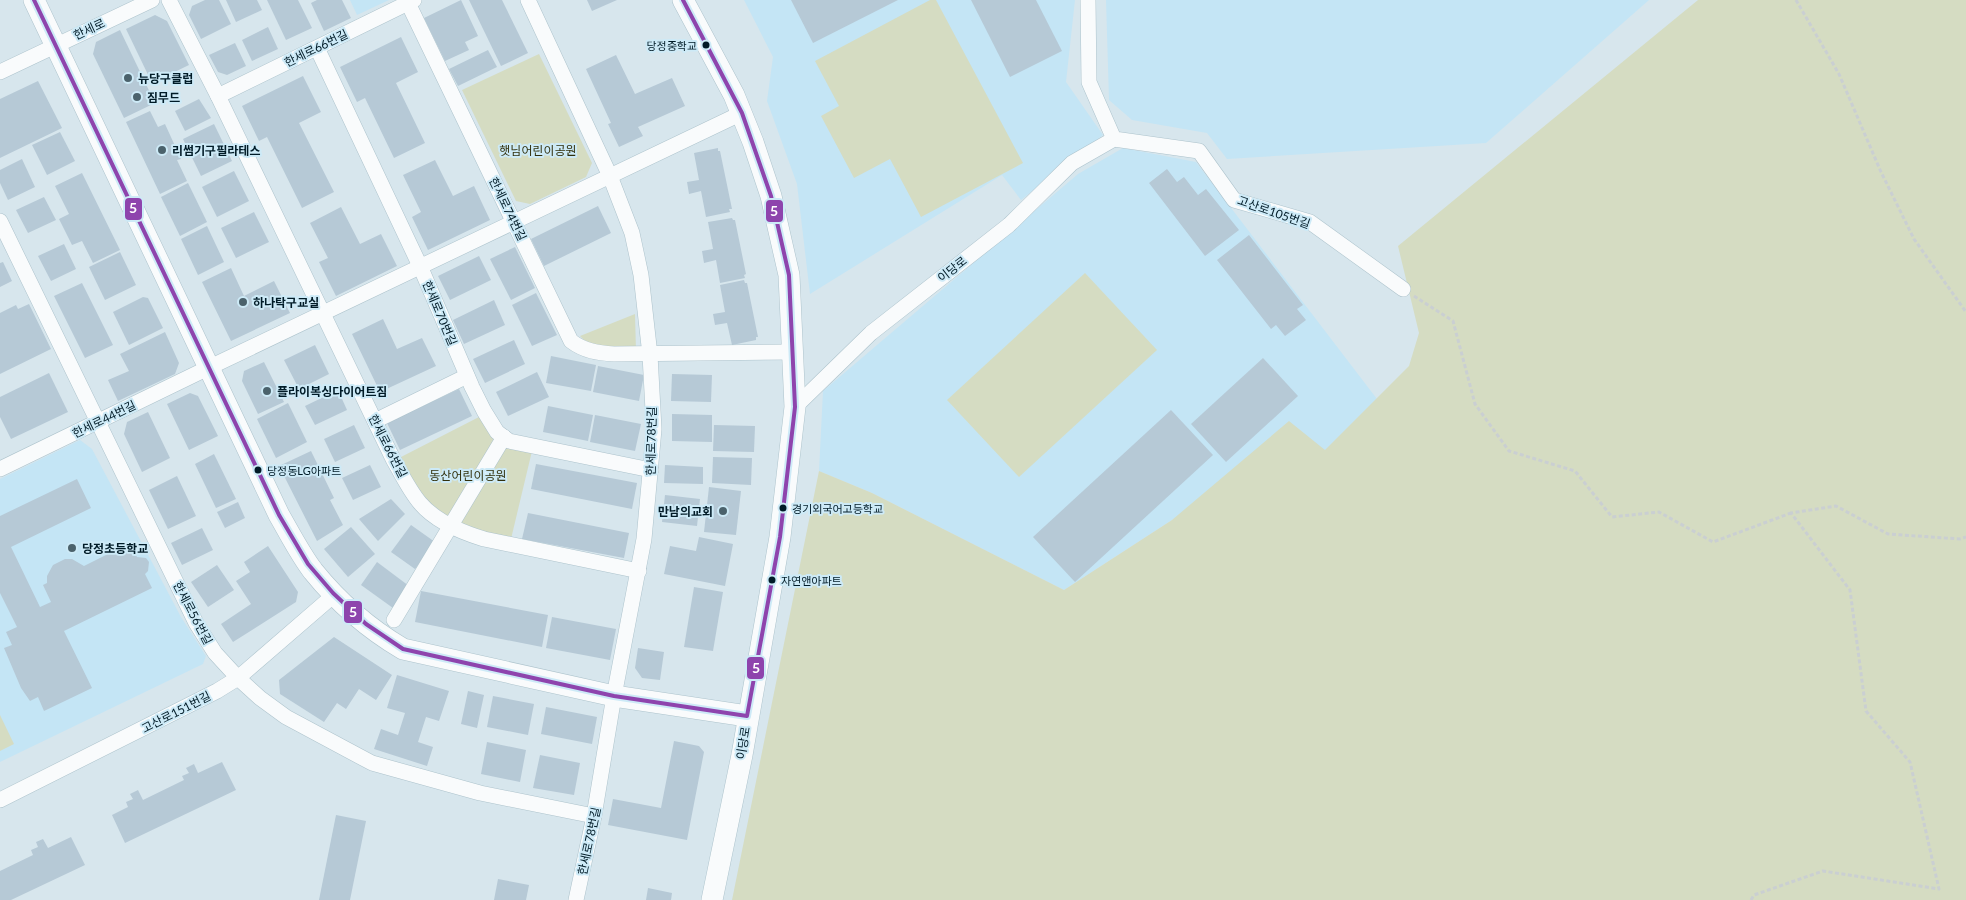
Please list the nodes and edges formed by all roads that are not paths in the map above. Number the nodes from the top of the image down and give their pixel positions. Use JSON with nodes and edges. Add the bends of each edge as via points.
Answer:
{"nodes":[{"id":1,"x":34,"y":0,"type":"edge"},
{"id":2,"x":152,"y":0,"type":"edge"},
{"id":3,"x":169,"y":0,"type":"edge"},
{"id":4,"x":528,"y":0,"type":"edge"},
{"id":5,"x":684,"y":0,"type":"edge"},
{"id":6,"x":1088,"y":0,"type":"edge"},
{"id":7,"x":411,"y":1,"type":"edge"},
{"id":8,"x":55,"y":45,"type":"junction"},
{"id":9,"x":317,"y":48,"type":"junction"},
{"id":10,"x":0,"y":72,"type":"edge"},
{"id":11,"x":218,"y":96,"type":"junction"},
{"id":12,"x":742,"y":113,"type":"junction"},
{"id":13,"x":1114,"y":139,"type":"junction"},
{"id":14,"x":610,"y":176,"type":"junction"},
{"id":15,"x":0,"y":221,"type":"edge"},
{"id":16,"x":514,"y":222,"type":"junction"},
{"id":17,"x":420,"y":266,"type":"junction"},
{"id":18,"x":1403,"y":290,"type":"road end"},
{"id":19,"x":323,"y":313,"type":"junction"},
{"id":20,"x":793,"y":352,"type":"junction"},
{"id":21,"x":650,"y":355,"type":"junction"},
{"id":22,"x":208,"y":368,"type":"junction"},
{"id":23,"x":467,"y":376,"type":"junction"},
{"id":24,"x":796,"y":408,"type":"junction"},
{"id":25,"x":375,"y":421,"type":"junction"},
{"id":26,"x":97,"y":422,"type":"junction"},
{"id":27,"x":504,"y":437,"type":"junction"},
{"id":28,"x":0,"y":470,"type":"edge"},
{"id":29,"x":652,"y":470,"type":"junction"},
{"id":30,"x":451,"y":525,"type":"junction"},
{"id":31,"x":639,"y":571,"type":"junction"},
{"id":32,"x":334,"y":595,"type":"junction"},
{"id":33,"x":394,"y":620,"type":"dead end"},
{"id":34,"x":238,"y":678,"type":"junction"},
{"id":35,"x":614,"y":696,"type":"junction"},
{"id":36,"x":748,"y":716,"type":"junction"},
{"id":37,"x":0,"y":800,"type":"edge"},
{"id":38,"x":594,"y":816,"type":"junction"},
{"id":39,"x":576,"y":900,"type":"edge"},
{"id":40,"x":712,"y":900,"type":"edge"}],
"edges":[{"from":1,"to":8,"type":"street"},
{"from":2,"to":8,"type":"street","name":"한세로"},
{"from":3,"to":11,"type":"street","name":"한세로66번길"},
{"from":4,"to":14,"type":"street","name":"한세로78번길"},
{"from":5,"to":12,"type":"street","name":"이당로"},
{"from":6,"to":13,"type":"street","via":[[1089,82]]},
{"from":7,"to":9,"type":"street","name":"한세로66번길"},
{"from":7,"to":16,"type":"street","name":"한세로74번길"},
{"from":8,"to":10,"type":"street","name":"한세로"},
{"from":8,"to":22,"type":"street"},
{"from":9,"to":11,"type":"street","name":"한세로66번길"},
{"from":9,"to":17,"type":"street","name":"한세로70번길"},
{"from":11,"to":19,"type":"street","name":"한세로66번길"},
{"from":12,"to":14,"type":"street","name":"한세로44번길"},
{"from":12,"to":20,"type":"street","name":"이당로","via":[[771,196],[789,274]]},
{"from":13,"to":18,"type":"street","name":"고산로105번길","via":[[1199,150],[1234,200],[1310,222]]},
{"from":13,"to":24,"type":"street","name":"이당로","via":[[1072,164],[1010,225],[871,333]]},
{"from":14,"to":16,"type":"street","name":"한세로44번길"},
{"from":14,"to":21,"type":"street","name":"한세로78번길","via":[[637,252]]},
{"from":15,"to":26,"type":"street","name":"한세로56번길"},
{"from":16,"to":17,"type":"street","name":"한세로44번길"},
{"from":16,"to":21,"type":"street","name":"한세로74번길","via":[[571,341],[595,352]]},
{"from":17,"to":19,"type":"street","name":"한세로44번길"},
{"from":17,"to":23,"type":"street","name":"한세로70번길"},
{"from":19,"to":22,"type":"street","name":"한세로44번길"},
{"from":19,"to":25,"type":"street","name":"한세로66번길"},
{"from":20,"to":21,"type":"street","name":"한세로74번길"},
{"from":20,"to":24,"type":"street","name":"이당로"},
{"from":21,"to":29,"type":"street","name":"한세로78번길","via":[[654,429]]},
{"from":22,"to":26,"type":"street","name":"한세로44번길"},
{"from":22,"to":32,"type":"street","via":[[278,515],[312,570]]},
{"from":23,"to":25,"type":"street"},
{"from":23,"to":27,"type":"street","name":"한세로70번길","via":[[484,412]]},
{"from":24,"to":36,"type":"street","name":"이당로","via":[[780,538]]},
{"from":25,"to":30,"type":"street","name":"한세로66번길","via":[[418,501],[435,517]]},
{"from":26,"to":28,"type":"street","name":"한세로44번길"},
{"from":26,"to":34,"type":"street","name":"한세로56번길","via":[[196,623],[215,653]]},
{"from":27,"to":29,"type":"street","via":[[509,441]]},
{"from":27,"to":30,"type":"street"},
{"from":29,"to":31,"type":"street","name":"한세로78번길"},
{"from":30,"to":31,"type":"street","name":"한세로66번길","via":[[484,539]]},
{"from":30,"to":33,"type":"street"},
{"from":31,"to":35,"type":"street","name":"한세로78번길"},
{"from":32,"to":34,"type":"street","name":"고산로151번길"},
{"from":32,"to":35,"type":"street","via":[[384,638],[403,649]]},
{"from":34,"to":37,"type":"street","name":"고산로151번길"},
{"from":34,"to":38,"type":"street","name":"한세로56번길","via":[[286,717],[372,763],[480,793]]},
{"from":35,"to":36,"type":"street"},
{"from":35,"to":38,"type":"street","name":"한세로78번길"},
{"from":36,"to":40,"type":"street","name":"이당로"},
{"from":38,"to":39,"type":"street","name":"한세로78번길"}]}
